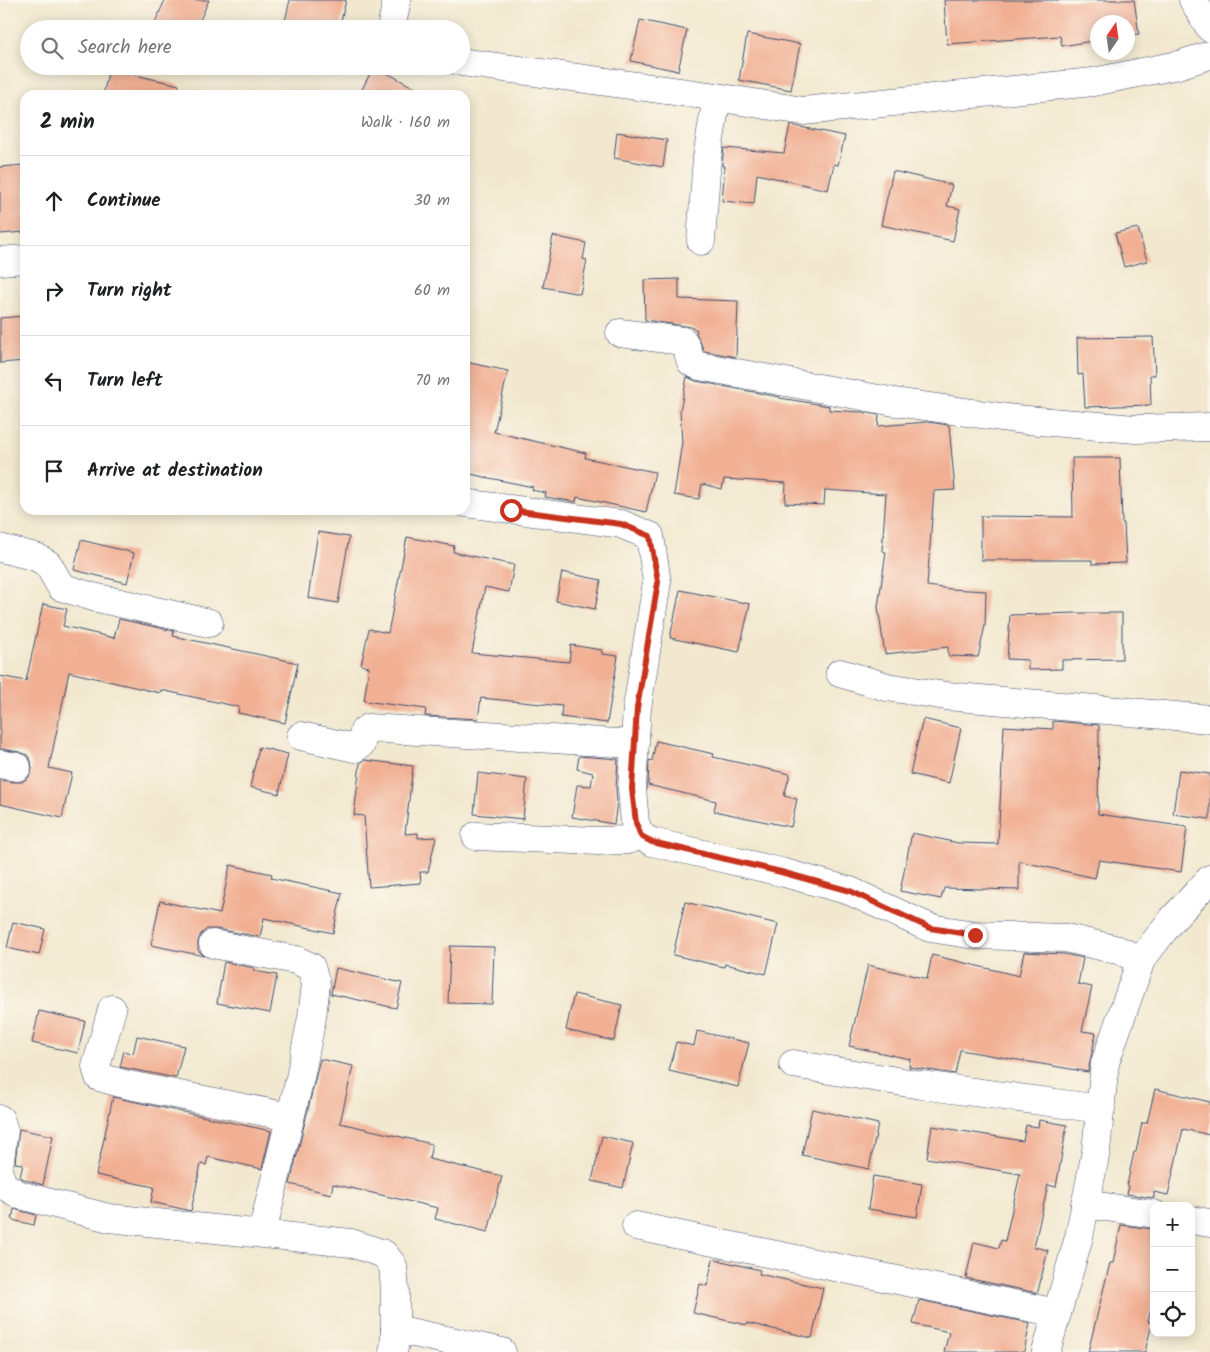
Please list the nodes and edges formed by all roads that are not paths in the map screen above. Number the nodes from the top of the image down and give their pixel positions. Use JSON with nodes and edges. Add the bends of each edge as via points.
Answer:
{"nodes":[{"id":1,"x":397,"y":0,"type":"edge"},
{"id":2,"x":393,"y":20,"type":"edge"},
{"id":3,"x":1210,"y":56,"type":"edge"},
{"id":4,"x":470,"y":63,"type":"edge"},
{"id":5,"x":717,"y":97,"type":"junction"},
{"id":6,"x":701,"y":241,"type":"dead end"},
{"id":7,"x":20,"y":259,"type":"edge"},
{"id":8,"x":0,"y":261,"type":"edge"},
{"id":9,"x":620,"y":333,"type":"dead end"},
{"id":10,"x":1210,"y":427,"type":"edge"},
{"id":11,"x":470,"y":504,"type":"edge"},
{"id":12,"x":0,"y":548,"type":"edge"},
{"id":13,"x":209,"y":623,"type":"dead end"},
{"id":14,"x":840,"y":673,"type":"dead end"},
{"id":15,"x":1210,"y":719,"type":"edge"},
{"id":16,"x":301,"y":736,"type":"dead end"},
{"id":17,"x":635,"y":744,"type":"junction"},
{"id":18,"x":476,"y":836,"type":"dead end"},
{"id":19,"x":641,"y":836,"type":"junction"},
{"id":20,"x":1205,"y":894,"type":"edge"},
{"id":21,"x":213,"y":944,"type":"dead end"},
{"id":22,"x":1140,"y":960,"type":"junction"},
{"id":23,"x":112,"y":1008,"type":"dead end"},
{"id":24,"x":793,"y":1064,"type":"dead end"},
{"id":25,"x":1101,"y":1109,"type":"junction"},
{"id":26,"x":290,"y":1117,"type":"junction"},
{"id":27,"x":0,"y":1119,"type":"edge"},
{"id":28,"x":0,"y":1160,"type":"edge"},
{"id":29,"x":0,"y":1176,"type":"edge"},
{"id":30,"x":1085,"y":1204,"type":"junction"},
{"id":31,"x":1150,"y":1213,"type":"edge"},
{"id":32,"x":1195,"y":1221,"type":"edge"},
{"id":33,"x":1210,"y":1223,"type":"edge"},
{"id":34,"x":636,"y":1226,"type":"dead end"},
{"id":35,"x":262,"y":1233,"type":"junction"},
{"id":36,"x":1057,"y":1313,"type":"junction"},
{"id":37,"x":394,"y":1340,"type":"edge"},
{"id":38,"x":502,"y":1352,"type":"edge"},
{"id":39,"x":1046,"y":1352,"type":"edge"}],
"edges":[{"from":1,"to":2,"type":"street"},
{"from":3,"to":5,"type":"street","via":[[1092,82],[803,111]]},
{"from":4,"to":5,"type":"street"},
{"from":5,"to":6,"type":"street","via":[[707,157]]},
{"from":7,"to":8,"type":"street"},
{"from":9,"to":10,"type":"street","via":[[683,341],[691,362],[699,366],[895,402],[1043,422],[1135,429]]},
{"from":11,"to":17,"type":"street","via":[[621,524],[650,536],[658,582],[637,708]]},
{"from":12,"to":13,"type":"street","via":[[36,557],[48,564],[61,587]]},
{"from":14,"to":15,"type":"street","via":[[886,687],[946,696]]},
{"from":16,"to":17,"type":"street","via":[[356,748],[368,728]]},
{"from":17,"to":19,"type":"street","via":[[632,789]]},
{"from":18,"to":19,"type":"street","via":[[598,842]]},
{"from":19,"to":22,"type":"street","via":[[652,842],[850,891],[930,928],[975,935],[1066,938],[1118,950]]},
{"from":20,"to":22,"type":"street","via":[[1170,922]]},
{"from":21,"to":26,"type":"street","via":[[296,960],[311,967],[316,984],[312,1017]]},
{"from":22,"to":25,"type":"street","via":[[1105,1063]]},
{"from":23,"to":26,"type":"street","via":[[96,1067],[99,1077]]},
{"from":24,"to":25,"type":"street"},
{"from":25,"to":30,"type":"street"},
{"from":26,"to":35,"type":"street"},
{"from":27,"to":28,"type":"street","via":[[4,1131]]},
{"from":29,"to":35,"type":"street","via":[[3,1185],[20,1195],[109,1218]]},
{"from":30,"to":31,"type":"street"},
{"from":30,"to":36,"type":"street"},
{"from":32,"to":33,"type":"street"},
{"from":34,"to":36,"type":"street"},
{"from":35,"to":37,"type":"street","via":[[351,1243],[384,1254],[393,1266]]},
{"from":36,"to":39,"type":"street"},
{"from":37,"to":38,"type":"street"}]}
